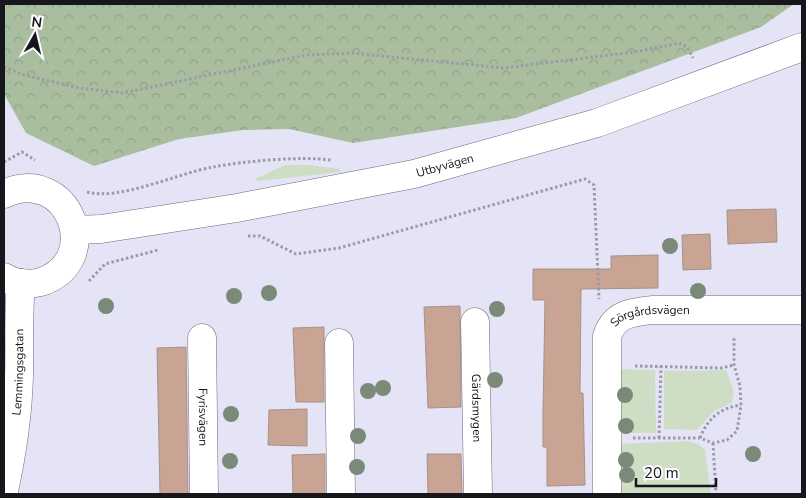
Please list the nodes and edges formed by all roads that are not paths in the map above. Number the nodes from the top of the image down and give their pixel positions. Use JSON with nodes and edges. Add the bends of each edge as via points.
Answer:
{"nodes":[{"id":1,"x":802,"y":47,"type":"edge"},
{"id":2,"x":4,"y":193,"type":"edge"},
{"id":3,"x":75,"y":230,"type":"junction"},
{"id":4,"x":12,"y":280,"type":"edge"},
{"id":5,"x":802,"y":310,"type":"edge"},
{"id":6,"x":475,"y":322,"type":"dead end"},
{"id":7,"x":202,"y":338,"type":"dead end"},
{"id":8,"x":339,"y":343,"type":"dead end"},
{"id":9,"x":4,"y":491,"type":"edge"},
{"id":10,"x":204,"y":494,"type":"edge"},
{"id":11,"x":341,"y":494,"type":"edge"},
{"id":12,"x":478,"y":494,"type":"edge"},
{"id":13,"x":607,"y":494,"type":"edge"}],
"edges":[{"from":1,"to":3,"type":"street","name":"Utbyvägen","via":[[597,123],[414,174],[237,208],[101,229]]},
{"from":2,"to":3,"type":"street","via":[[25,188],[40,189],[53,195],[64,204]]},
{"from":3,"to":4,"type":"street","via":[[75,245],[61,270],[36,283]]},
{"from":4,"to":9,"type":"street","name":"Lemmingsgatan","via":[[18,309],[19,376]]},
{"from":5,"to":13,"type":"street","name":"Sörgårdsvägen","via":[[652,310],[628,313],[611,325],[607,336]]},
{"from":6,"to":12,"type":"street","name":"Gärdsmygen"},
{"from":7,"to":10,"type":"street","name":"Fyrisvägen"},
{"from":8,"to":11,"type":"street"}]}
